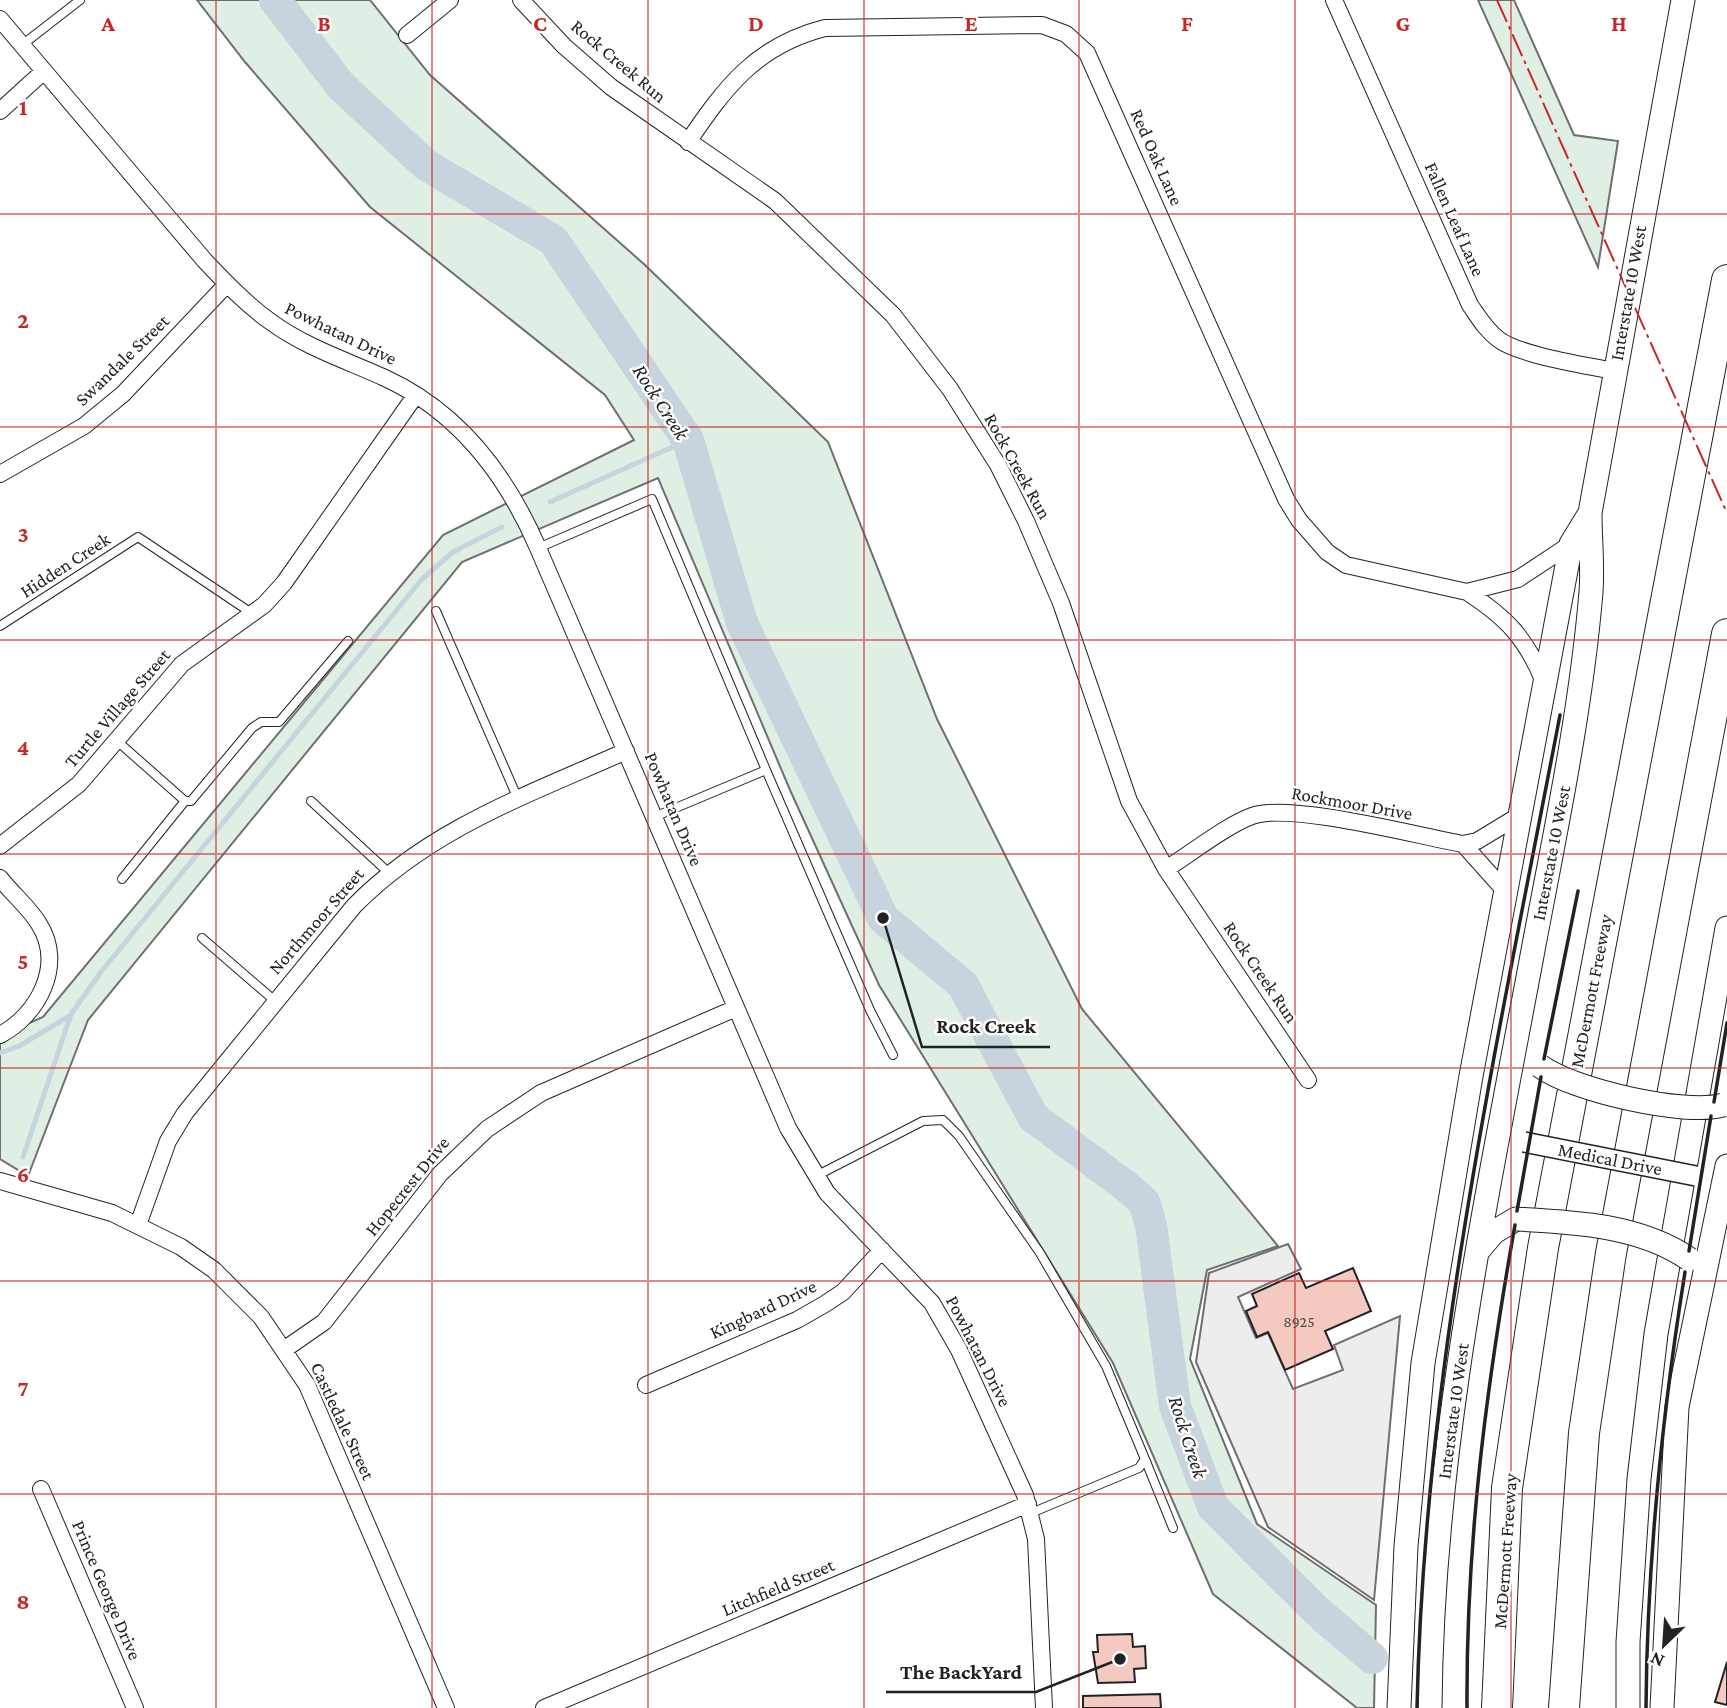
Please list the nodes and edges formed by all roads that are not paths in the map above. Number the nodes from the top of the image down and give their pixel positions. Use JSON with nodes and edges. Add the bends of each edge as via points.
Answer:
{"nodes":[{"id":1,"x":80,"y":0,"type":"edge"},
{"id":2,"x":450,"y":0,"type":"edge"},
{"id":3,"x":521,"y":0,"type":"edge"},
{"id":4,"x":1334,"y":0,"type":"edge"},
{"id":5,"x":1682,"y":0,"type":"edge"},
{"id":6,"x":0,"y":19,"type":"edge"},
{"id":7,"x":407,"y":35,"type":"dead end"},
{"id":8,"x":22,"y":45,"type":"junction"},
{"id":9,"x":44,"y":71,"type":"junction"},
{"id":10,"x":0,"y":111,"type":"edge"},
{"id":11,"x":688,"y":142,"type":"junction"},
{"id":12,"x":1727,"y":280,"type":"edge"},
{"id":13,"x":227,"y":284,"type":"junction"},
{"id":14,"x":1613,"y":371,"type":"junction"},
{"id":15,"x":415,"y":396,"type":"junction"},
{"id":16,"x":0,"y":474,"type":"edge"},
{"id":17,"x":1590,"y":513,"type":"junction"},
{"id":18,"x":1571,"y":544,"type":"junction"},
{"id":19,"x":538,"y":548,"type":"junction"},
{"id":20,"x":1467,"y":592,"type":"junction"},
{"id":21,"x":436,"y":611,"type":"dead end"},
{"id":22,"x":253,"y":614,"type":"junction"},
{"id":23,"x":0,"y":626,"type":"edge"},
{"id":24,"x":1727,"y":634,"type":"edge"},
{"id":25,"x":348,"y":642,"type":"dead end"},
{"id":26,"x":1544,"y":682,"type":"junction"},
{"id":27,"x":116,"y":740,"type":"junction"},
{"id":28,"x":626,"y":751,"type":"junction"},
{"id":29,"x":766,"y":770,"type":"junction"},
{"id":30,"x":518,"y":799,"type":"junction"},
{"id":31,"x":185,"y":801,"type":"junction"},
{"id":32,"x":311,"y":801,"type":"dead end"},
{"id":33,"x":1520,"y":815,"type":"junction"},
{"id":34,"x":654,"y":817,"type":"junction"},
{"id":35,"x":1463,"y":844,"type":"junction"},
{"id":36,"x":0,"y":846,"type":"edge"},
{"id":37,"x":1166,"y":869,"type":"junction"},
{"id":38,"x":388,"y":873,"type":"junction"},
{"id":39,"x":0,"y":878,"type":"edge"},
{"id":40,"x":122,"y":879,"type":"dead end"},
{"id":41,"x":1506,"y":892,"type":"junction"},
{"id":42,"x":1727,"y":928,"type":"edge"},
{"id":43,"x":202,"y":938,"type":"dead end"},
{"id":44,"x":275,"y":1001,"type":"junction"},
{"id":45,"x":736,"y":1008,"type":"junction"},
{"id":46,"x":1521,"y":1013,"type":"junction"},
{"id":47,"x":0,"y":1035,"type":"edge"},
{"id":48,"x":893,"y":1055,"type":"dead end"},
{"id":49,"x":1308,"y":1080,"type":"dead end"},
{"id":50,"x":1725,"y":1103,"type":"edge"},
{"id":51,"x":1524,"y":1142,"type":"dead end"},
{"id":52,"x":1727,"y":1166,"type":"edge"},
{"id":53,"x":816,"y":1176,"type":"junction"},
{"id":54,"x":1696,"y":1176,"type":"dead end"},
{"id":55,"x":1,"y":1184,"type":"edge"},
{"id":56,"x":138,"y":1225,"type":"junction"},
{"id":57,"x":882,"y":1250,"type":"junction"},
{"id":58,"x":1475,"y":1256,"type":"junction"},
{"id":59,"x":1700,"y":1301,"type":"junction"},
{"id":60,"x":285,"y":1349,"type":"junction"},
{"id":61,"x":646,"y":1385,"type":"dead end"},
{"id":62,"x":1145,"y":1460,"type":"junction"},
{"id":63,"x":41,"y":1489,"type":"dead end"},
{"id":64,"x":1030,"y":1508,"type":"junction"},
{"id":65,"x":1173,"y":1528,"type":"dead end"},
{"id":66,"x":135,"y":1708,"type":"edge"},
{"id":67,"x":446,"y":1708,"type":"edge"},
{"id":68,"x":544,"y":1708,"type":"edge"},
{"id":69,"x":1044,"y":1708,"type":"edge"},
{"id":70,"x":1399,"y":1708,"type":"edge"},
{"id":71,"x":1430,"y":1708,"type":"edge"},
{"id":72,"x":1497,"y":1708,"type":"edge"},
{"id":73,"x":1564,"y":1708,"type":"edge"},
{"id":74,"x":1628,"y":1708,"type":"edge"},
{"id":75,"x":1662,"y":1708,"type":"edge"}],
"edges":[{"from":1,"to":8,"type":"lane"},
{"from":2,"to":7,"type":"street"},
{"from":3,"to":11,"type":"street","name":"Rock Creek Run","via":[[611,87]]},
{"from":4,"to":14,"type":"street","name":"Fallen Leaf Lane","via":[[1470,305],[1486,328],[1500,341],[1523,350]]},
{"from":5,"to":14,"type":"main road","name":"Interstate 10 West"},
{"from":6,"to":8,"type":"street","name":"Powhatan Drive"},
{"from":8,"to":9,"type":"street","name":"Powhatan Drive"},
{"from":9,"to":10,"type":"street"},
{"from":9,"to":13,"type":"street","name":"Powhatan Drive"},
{"from":11,"to":20,"type":"street","name":"Red Oak Lane","via":[[741,73],[795,35],[825,28],[1042,25],[1066,34],[1087,53],[1299,520],[1327,552],[1346,565]]},
{"from":11,"to":37,"type":"street","name":"Rock Creek Run","via":[[775,201],[892,315],[950,389],[998,465],[1026,521],[1061,603],[1129,801]]},
{"from":12,"to":72,"type":"highway","name":"McDermott Freeway","via":[[1543,1248],[1507,1488]]},
{"from":13,"to":15,"type":"street","name":"Powhatan Drive","via":[[272,324]]},
{"from":13,"to":16,"type":"street","name":"Swandale Street","via":[[123,394],[84,426]]},
{"from":14,"to":17,"type":"main road","name":"Interstate 10 West"},
{"from":15,"to":19,"type":"street","name":"Powhatan Drive","via":[[469,438],[491,463]]},
{"from":15,"to":22,"type":"street","name":"Turtle Village Street","via":[[284,583]]},
{"from":17,"to":18,"type":"main road"},
{"from":17,"to":46,"type":"main road","name":"Interstate 10 West","via":[[1591,589],[1576,713]]},
{"from":18,"to":20,"type":"street","name":"Red Oak Lane","via":[[1517,579]]},
{"from":18,"to":26,"type":"main road"},
{"from":19,"to":28,"type":"street","name":"Powhatan Drive"},
{"from":19,"to":29,"type":"lane","via":[[652,499]]},
{"from":20,"to":26,"type":"street","name":"Red Oak Lane","via":[[1513,627],[1531,649]]},
{"from":21,"to":30,"type":"lane"},
{"from":22,"to":23,"type":"lane","name":"Hidden Creek","via":[[138,537]]},
{"from":22,"to":27,"type":"street","name":"Turtle Village Street","via":[[182,664]]},
{"from":24,"to":73,"type":"highway","via":[[1603,1304],[1584,1433]]},
{"from":25,"to":31,"type":"lane","via":[[279,722],[252,727],[191,801]]},
{"from":26,"to":33,"type":"main road"},
{"from":27,"to":31,"type":"lane"},
{"from":27,"to":36,"type":"street","name":"Turtle Village Street","via":[[79,784]]},
{"from":28,"to":30,"type":"street","name":"Northmoor Street"},
{"from":28,"to":34,"type":"street","name":"Powhatan Drive"},
{"from":29,"to":34,"type":"lane"},
{"from":29,"to":48,"type":"lane"},
{"from":30,"to":38,"type":"street","name":"Northmoor Street","via":[[432,841]]},
{"from":31,"to":40,"type":"lane"},
{"from":32,"to":38,"type":"lane"},
{"from":33,"to":35,"type":"street","via":[[1477,841]]},
{"from":33,"to":41,"type":"main road"},
{"from":34,"to":45,"type":"street","name":"Powhatan Drive"},
{"from":35,"to":37,"type":"street","name":"Rockmoor Drive","via":[[1297,813],[1268,812],[1251,816]]},
{"from":35,"to":41,"type":"street"},
{"from":37,"to":49,"type":"street","name":"Rock Creek Run"},
{"from":38,"to":44,"type":"street","name":"Northmoor Street","via":[[354,906]]},
{"from":39,"to":47,"type":"street","via":[[39,924],[48,960],[45,985],[33,1009]]},
{"from":41,"to":70,"type":"main road","via":[[1423,1363],[1406,1546]]},
{"from":42,"to":74,"type":"main road","via":[[1656,1334],[1639,1479]]},
{"from":43,"to":44,"type":"lane"},
{"from":44,"to":56,"type":"street","name":"Northmoor Street","via":[[185,1113],[168,1141]]},
{"from":45,"to":53,"type":"street","name":"Powhatan Drive","via":[[788,1128]]},
{"from":45,"to":60,"type":"street","name":"Hopecrest Drive","via":[[541,1093],[486,1129],[440,1174],[324,1322]]},
{"from":46,"to":50,"type":"main road","bridge":true,"via":[[1531,1052],[1540,1066],[1560,1077],[1603,1093],[1687,1107],[1709,1109]]},
{"from":46,"to":58,"type":"main road","name":"Interstate 10 West"},
{"from":51,"to":54,"type":"street","name":"Medical Drive","bridge":true},
{"from":52,"to":59,"type":"main road"},
{"from":53,"to":57,"type":"street","name":"Powhatan Drive"},
{"from":53,"to":62,"type":"lane","via":[[923,1121],[943,1119],[1040,1253],[1106,1366]]},
{"from":55,"to":56,"type":"street","name":"Castledale Street","via":[[72,1201]]},
{"from":56,"to":60,"type":"street","name":"Castledale Street","via":[[214,1270],[261,1317]]},
{"from":57,"to":61,"type":"street","name":"Kingbard Drive","via":[[843,1292],[825,1304]]},
{"from":57,"to":64,"type":"street","name":"Powhatan Drive","via":[[932,1303],[959,1350]]},
{"from":58,"to":59,"type":"main road","bridge":true,"via":[[1494,1231],[1516,1219],[1569,1222],[1655,1239],[1689,1259]]},
{"from":58,"to":71,"type":"main road","name":"Interstate 10 West","via":[[1438,1527]]},
{"from":59,"to":75,"type":"main road","via":[[1678,1407]]},
{"from":60,"to":67,"type":"street","name":"Castledale Street","via":[[323,1421]]},
{"from":62,"to":64,"type":"lane","via":[[1139,1468]]},
{"from":62,"to":65,"type":"lane"},
{"from":63,"to":66,"type":"street","name":"Prince George Drive"},
{"from":64,"to":68,"type":"street","name":"Litchfield Street"},
{"from":64,"to":69,"type":"street","name":"Powhatan Drive","via":[[1037,1551]]}]}
